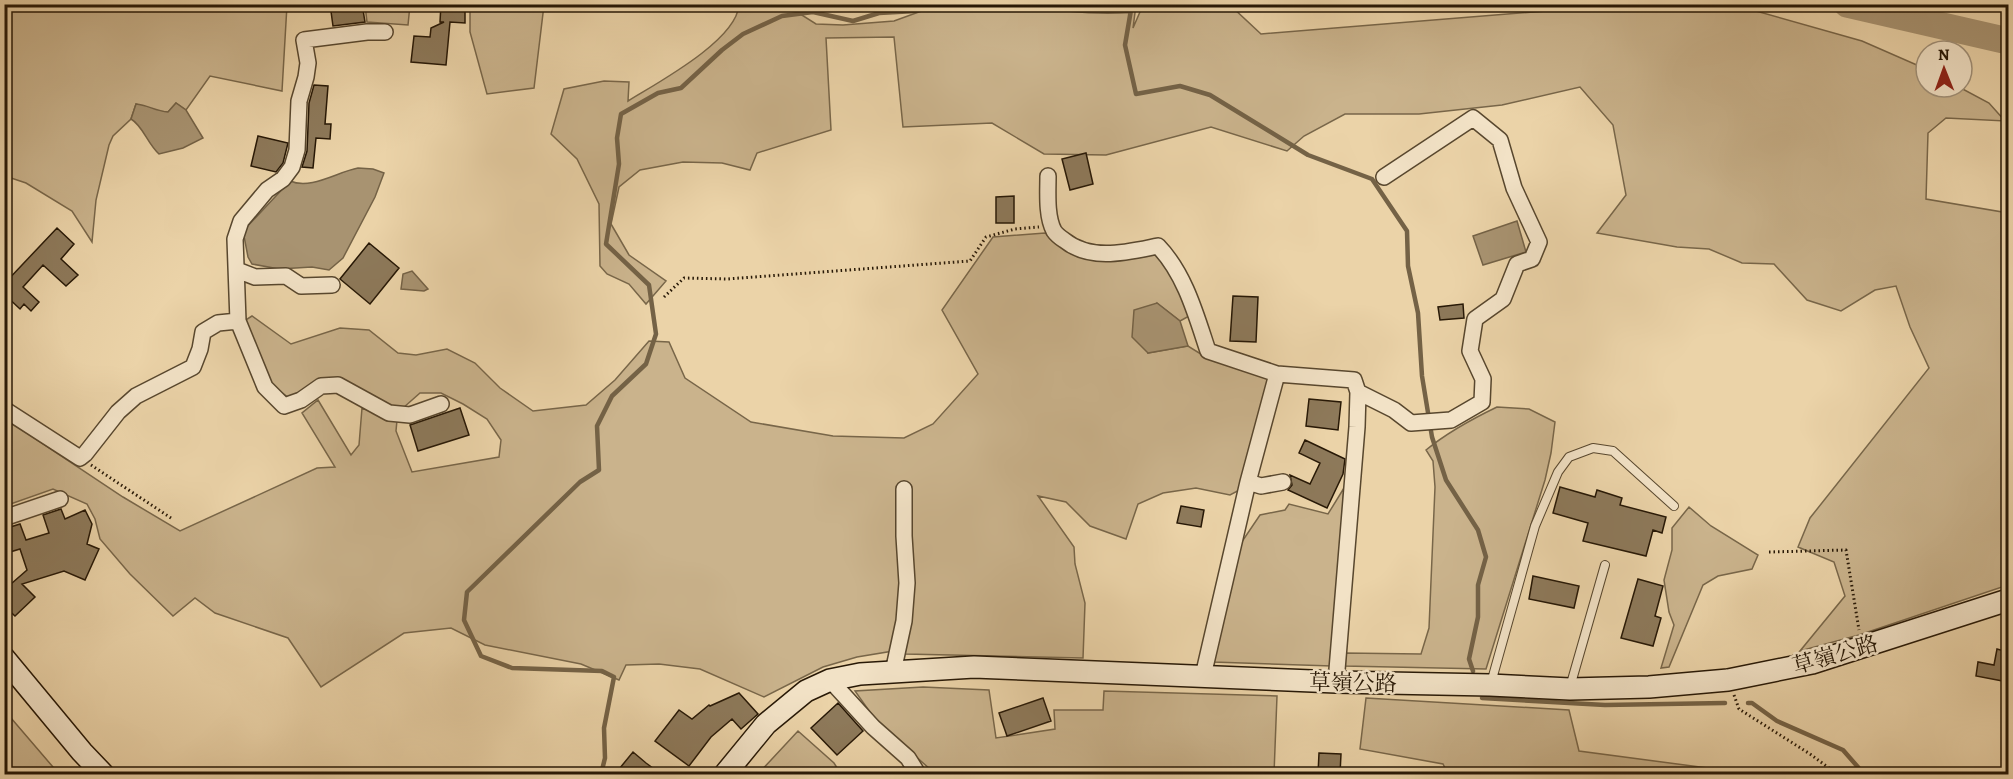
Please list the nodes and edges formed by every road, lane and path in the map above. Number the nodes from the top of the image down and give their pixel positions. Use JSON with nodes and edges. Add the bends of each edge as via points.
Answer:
{"nodes":[{"id":1,"x":386,"y":32,"type":"dead end"},
{"id":2,"x":1048,"y":176,"type":"dead end"},
{"id":3,"x":1383,"y":177,"type":"dead end"},
{"id":4,"x":1053,"y":225,"type":"junction"},
{"id":5,"x":237,"y":270,"type":"junction"},
{"id":6,"x":332,"y":285,"type":"dead end"},
{"id":7,"x":664,"y":297,"type":"dead end"},
{"id":8,"x":238,"y":321,"type":"junction"},
{"id":9,"x":1277,"y":374,"type":"junction"},
{"id":10,"x":1358,"y":392,"type":"junction"},
{"id":11,"x":441,"y":404,"type":"dead end"},
{"id":12,"x":4,"y":409,"type":"edge"},
{"id":13,"x":80,"y":458,"type":"junction"},
{"id":14,"x":1248,"y":482,"type":"junction"},
{"id":15,"x":1283,"y":482,"type":"dead end"},
{"id":16,"x":904,"y":489,"type":"dead end"},
{"id":17,"x":60,"y":499,"type":"dead end"},
{"id":18,"x":1674,"y":506,"type":"dead end"},
{"id":19,"x":4,"y":518,"type":"edge"},
{"id":20,"x":171,"y":518,"type":"dead end"},
{"id":21,"x":1769,"y":552,"type":"dead end"},
{"id":22,"x":1605,"y":565,"type":"dead end"},
{"id":23,"x":2008,"y":600,"type":"edge"},
{"id":24,"x":1861,"y":647,"type":"junction"},
{"id":25,"x":4,"y":658,"type":"edge"},
{"id":26,"x":893,"y":672,"type":"junction"},
{"id":27,"x":1203,"y":676,"type":"junction"},
{"id":28,"x":830,"y":680,"type":"junction"},
{"id":29,"x":1728,"y":680,"type":"junction"},
{"id":30,"x":1336,"y":682,"type":"junction"},
{"id":31,"x":1490,"y":685,"type":"junction"},
{"id":32,"x":1570,"y":689,"type":"junction"},
{"id":33,"x":104,"y":774,"type":"edge"},
{"id":34,"x":725,"y":774,"type":"edge"},
{"id":35,"x":918,"y":774,"type":"edge"},
{"id":36,"x":1837,"y":774,"type":"edge"}],
"edges":[{"from":1,"to":5,"type":"street","via":[[304,40],[308,63],[299,101],[297,150],[289,173],[267,190],[241,221],[235,238]]},
{"from":2,"to":4,"type":"street"},
{"from":3,"to":10,"type":"street","via":[[1473,117],[1500,140],[1514,188],[1539,242],[1532,259],[1517,264],[1503,299],[1474,319],[1470,351],[1483,379],[1482,402],[1451,420],[1411,423]]},
{"from":4,"to":7,"type":"path","via":[[986,237],[970,261],[727,279],[684,278]]},
{"from":4,"to":9,"type":"street","via":[[1054,232],[1068,243],[1090,254],[1158,246],[1169,257],[1184,286],[1208,351]]},
{"from":5,"to":6,"type":"street","via":[[255,277],[286,276],[301,286]]},
{"from":5,"to":8,"type":"street"},
{"from":8,"to":11,"type":"street","via":[[265,387],[284,406],[321,386],[338,385],[389,413],[410,416]]},
{"from":8,"to":13,"type":"street","via":[[218,323],[203,333],[193,367],[136,396]]},
{"from":9,"to":10,"type":"street","via":[[1353,380]]},
{"from":9,"to":14,"type":"street"},
{"from":10,"to":30,"type":"street"},
{"from":12,"to":13,"type":"street"},
{"from":13,"to":20,"type":"path"},
{"from":14,"to":15,"type":"street","via":[[1261,486]]},
{"from":14,"to":27,"type":"street"},
{"from":16,"to":26,"type":"street","via":[[907,583]]},
{"from":17,"to":19,"type":"street"},
{"from":18,"to":31,"type":"lane","via":[[1613,451],[1593,448],[1569,457],[1558,472],[1535,526]]},
{"from":21,"to":24,"type":"path","via":[[1846,550]]},
{"from":22,"to":32,"type":"lane"},
{"from":23,"to":24,"type":"main road","name":"草嶺公路"},
{"from":24,"to":29,"type":"main road","name":"草嶺公路","via":[[1812,663]]},
{"from":25,"to":33,"type":"main road"},
{"from":26,"to":27,"type":"main road","name":"草嶺公路","via":[[974,667]]},
{"from":26,"to":28,"type":"main road","name":"草嶺公路"},
{"from":27,"to":30,"type":"main road","name":"草嶺公路"},
{"from":28,"to":34,"type":"main road","name":"草嶺公路","via":[[806,691],[766,724]]},
{"from":28,"to":35,"type":"street","via":[[908,758]]},
{"from":29,"to":32,"type":"main road","name":"草嶺公路"},
{"from":29,"to":36,"type":"path","via":[[1739,709]]},
{"from":30,"to":31,"type":"main road","name":"草嶺公路"},
{"from":31,"to":32,"type":"main road","name":"草嶺公路"}]}
